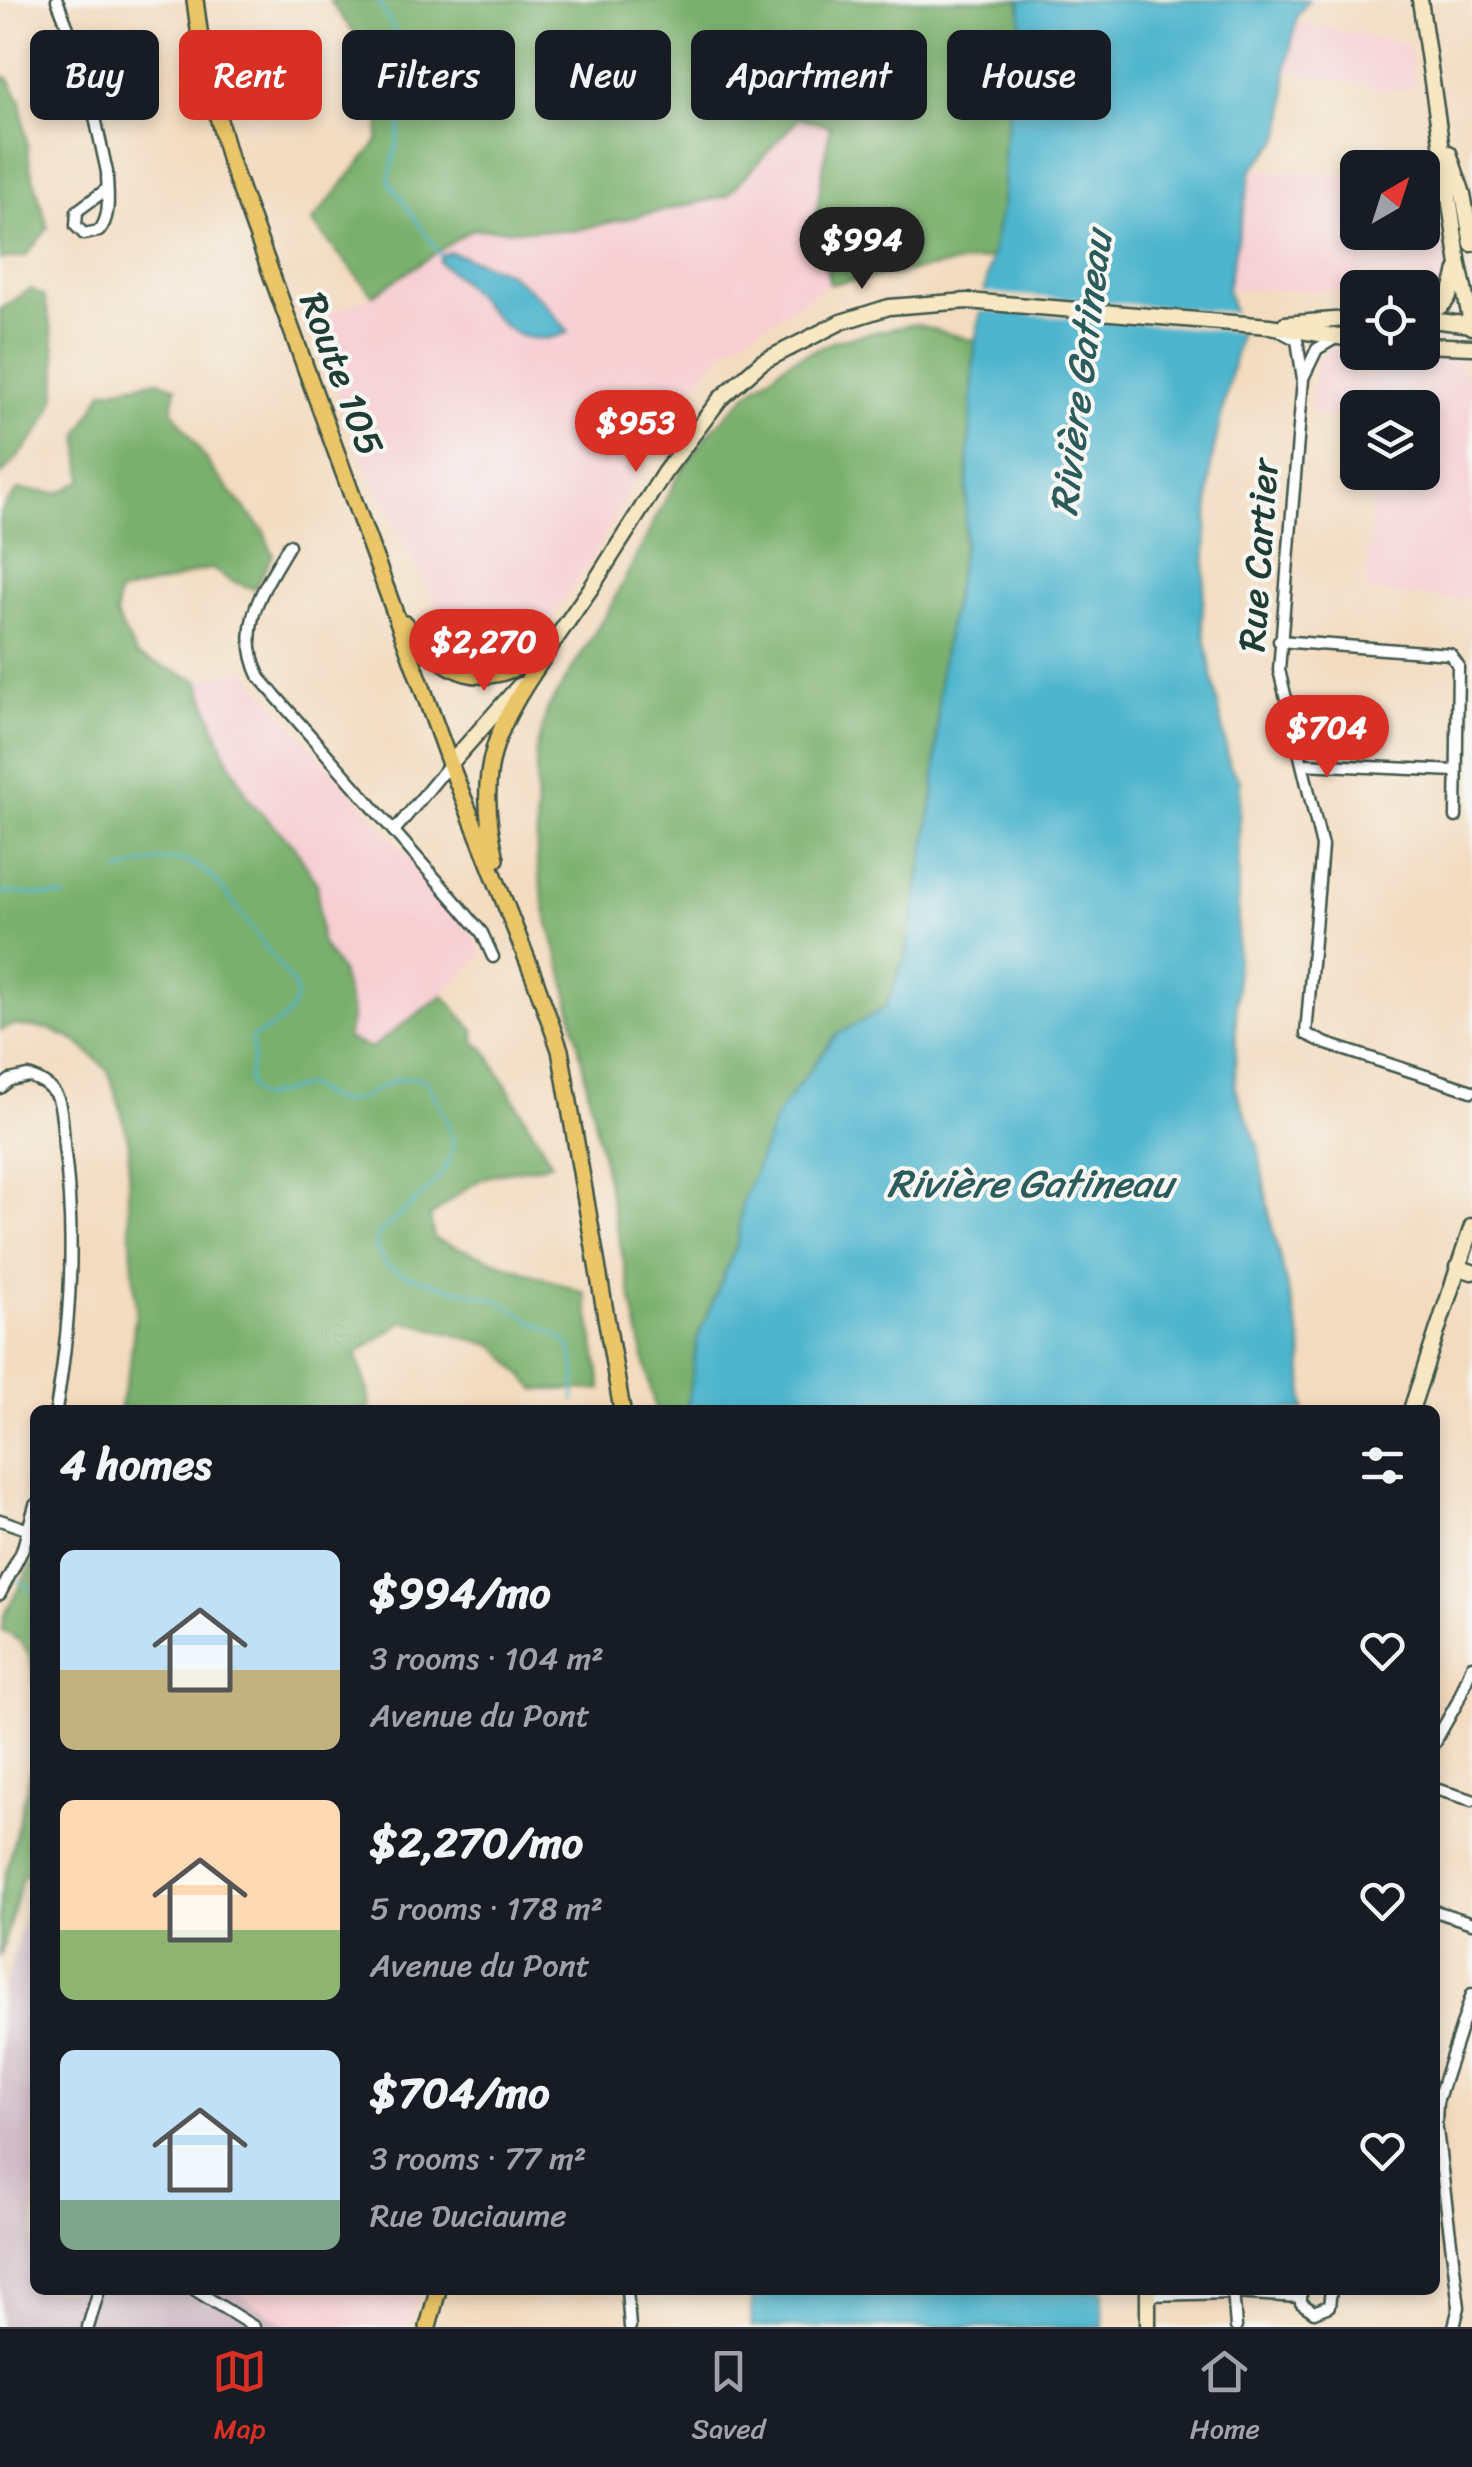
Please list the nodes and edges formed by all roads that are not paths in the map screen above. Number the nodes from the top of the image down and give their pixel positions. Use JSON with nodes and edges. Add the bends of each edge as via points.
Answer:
{"nodes":[{"id":1,"x":57,"y":0,"type":"edge"},
{"id":2,"x":195,"y":0,"type":"edge"},
{"id":3,"x":1420,"y":0,"type":"edge"},
{"id":4,"x":1439,"y":124,"type":"junction"},
{"id":5,"x":107,"y":190,"type":"dead end"},
{"id":6,"x":1472,"y":244,"type":"edge"},
{"id":7,"x":1459,"y":265,"type":"junction"},
{"id":8,"x":1440,"y":309,"type":"edge"},
{"id":9,"x":1340,"y":320,"type":"edge"},
{"id":10,"x":1440,"y":320,"type":"edge"},
{"id":11,"x":1270,"y":326,"type":"junction"},
{"id":12,"x":1472,"y":326,"type":"edge"},
{"id":13,"x":1340,"y":338,"type":"joint"},
{"id":14,"x":1440,"y":346,"type":"edge"},
{"id":15,"x":1472,"y":347,"type":"edge"},
{"id":16,"x":1302,"y":380,"type":"junction"},
{"id":17,"x":289,"y":545,"type":"dead end"},
{"id":18,"x":394,"y":609,"type":"junction"},
{"id":19,"x":1279,"y":641,"type":"junction"},
{"id":20,"x":549,"y":649,"type":"junction"},
{"id":21,"x":450,"y":764,"type":"junction"},
{"id":22,"x":1303,"y":764,"type":"junction"},
{"id":23,"x":1456,"y":771,"type":"junction"},
{"id":24,"x":1456,"y":817,"type":"dead end"},
{"id":25,"x":394,"y":831,"type":"junction"},
{"id":26,"x":494,"y":957,"type":"dead end"},
{"id":27,"x":534,"y":977,"type":"junction"},
{"id":28,"x":0,"y":1088,"type":"edge"},
{"id":29,"x":1472,"y":1090,"type":"edge"},
{"id":30,"x":1472,"y":1226,"type":"edge"},
{"id":31,"x":1465,"y":1270,"type":"edge"},
{"id":32,"x":57,"y":1405,"type":"edge"},
{"id":33,"x":621,"y":1405,"type":"edge"},
{"id":34,"x":1413,"y":1405,"type":"edge"},
{"id":35,"x":0,"y":1520,"type":"edge"},
{"id":36,"x":30,"y":1526,"type":"edge"},
{"id":37,"x":29,"y":1530,"type":"junction"},
{"id":38,"x":0,"y":1594,"type":"edge"},
{"id":39,"x":1472,"y":1666,"type":"edge"},
{"id":40,"x":1440,"y":1733,"type":"edge"},
{"id":41,"x":1440,"y":1790,"type":"edge"},
{"id":42,"x":1472,"y":1800,"type":"edge"},
{"id":43,"x":1440,"y":1913,"type":"edge"},
{"id":44,"x":1472,"y":1923,"type":"edge"},
{"id":45,"x":1472,"y":1994,"type":"edge"},
{"id":46,"x":1440,"y":2093,"type":"edge"},
{"id":47,"x":1440,"y":2181,"type":"edge"},
{"id":48,"x":98,"y":2295,"type":"edge"},
{"id":49,"x":203,"y":2295,"type":"edge"},
{"id":50,"x":437,"y":2295,"type":"edge"},
{"id":51,"x":627,"y":2295,"type":"edge"},
{"id":52,"x":1148,"y":2295,"type":"edge"},
{"id":53,"x":1233,"y":2295,"type":"edge"},
{"id":54,"x":1300,"y":2295,"type":"edge"},
{"id":55,"x":1331,"y":2295,"type":"edge"},
{"id":56,"x":88,"y":2327,"type":"edge"},
{"id":57,"x":254,"y":2327,"type":"edge"},
{"id":58,"x":428,"y":2327,"type":"edge"},
{"id":59,"x":630,"y":2327,"type":"edge"},
{"id":60,"x":1148,"y":2327,"type":"edge"},
{"id":61,"x":1236,"y":2327,"type":"edge"},
{"id":62,"x":1454,"y":2327,"type":"edge"}],
"edges":[{"from":1,"to":5,"type":"street","via":[[94,108]]},
{"from":2,"to":18,"type":"main road","name":"Route 105","via":[[229,158]]},
{"from":3,"to":4,"type":"main road"},
{"from":4,"to":6,"type":"main road"},
{"from":4,"to":7,"type":"main road"},
{"from":7,"to":8,"type":"main road"},
{"from":7,"to":12,"type":"main road"},
{"from":9,"to":11,"type":"main road"},
{"from":10,"to":12,"type":"main road"},
{"from":11,"to":13,"type":"main road"},
{"from":11,"to":16,"type":"street","name":"Rue Cartier","via":[[1297,340]]},
{"from":11,"to":20,"type":"main road","via":[[967,301],[890,307],[841,322],[787,347],[738,382],[686,440]]},
{"from":13,"to":16,"type":"street","via":[[1317,349]]},
{"from":14,"to":15,"type":"main road"},
{"from":16,"to":19,"type":"street","name":"Rue Cartier"},
{"from":17,"to":25,"type":"street","via":[[251,622],[252,660],[274,696]]},
{"from":18,"to":20,"type":"main road","via":[[433,657],[458,671],[506,674]]},
{"from":18,"to":21,"type":"main road","name":"Route 105"},
{"from":19,"to":22,"type":"street","name":"Rue Cartier","via":[[1279,670]]},
{"from":19,"to":23,"type":"street","via":[[1450,654],[1458,665]]},
{"from":20,"to":21,"type":"main road"},
{"from":20,"to":27,"type":"main road","via":[[504,718],[488,774],[496,858]]},
{"from":21,"to":25,"type":"street"},
{"from":21,"to":27,"type":"main road","name":"Route 105"},
{"from":22,"to":23,"type":"street"},
{"from":22,"to":29,"type":"street","name":"Rue Cartier","via":[[1322,846],[1306,1034]]},
{"from":23,"to":24,"type":"street"},
{"from":25,"to":26,"type":"street","via":[[482,933]]},
{"from":27,"to":33,"type":"main road","via":[[569,1094]]},
{"from":28,"to":32,"type":"street","via":[[28,1076],[52,1090],[60,1106],[70,1197],[70,1294]]},
{"from":30,"to":31,"type":"main road"},
{"from":31,"to":34,"type":"main road"},
{"from":35,"to":37,"type":"street"},
{"from":36,"to":37,"type":"street"},
{"from":37,"to":38,"type":"street"},
{"from":39,"to":40,"type":"street"},
{"from":41,"to":42,"type":"street"},
{"from":43,"to":44,"type":"street"},
{"from":45,"to":46,"type":"street"},
{"from":47,"to":62,"type":"street","via":[[1459,2307]]},
{"from":48,"to":56,"type":"street"},
{"from":49,"to":57,"type":"street"},
{"from":50,"to":58,"type":"main road"},
{"from":51,"to":59,"type":"street"},
{"from":52,"to":60,"type":"main road"},
{"from":53,"to":61,"type":"street"},
{"from":54,"to":55,"type":"street","via":[[1308,2311],[1319,2312]]}]}
